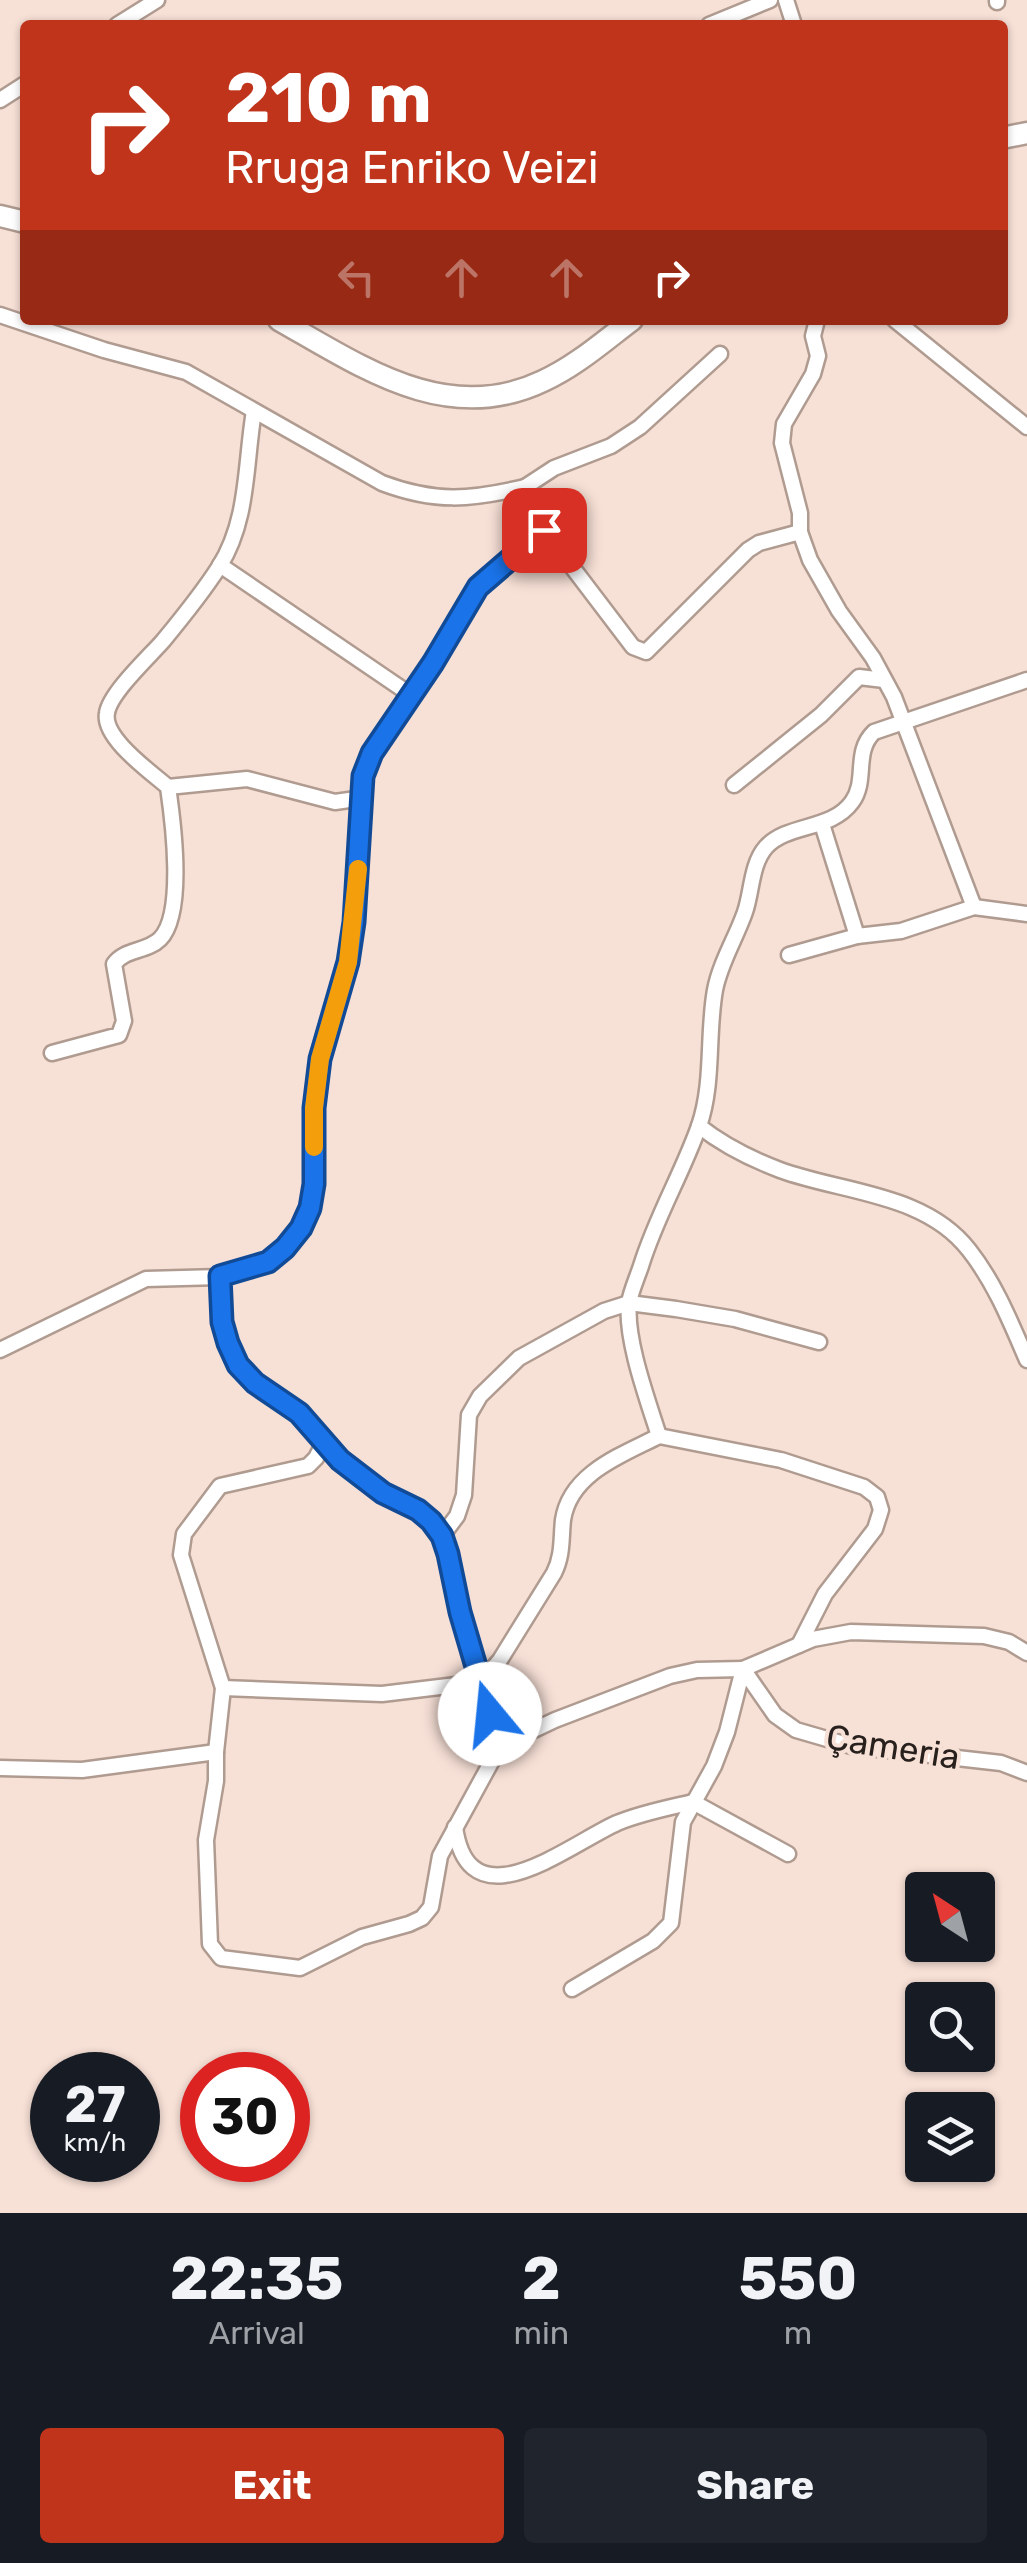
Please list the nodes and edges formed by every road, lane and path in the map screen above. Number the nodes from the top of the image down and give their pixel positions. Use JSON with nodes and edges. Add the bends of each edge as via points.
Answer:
{"nodes":[{"id":1,"x":157,"y":0,"type":"edge"},
{"id":2,"x":770,"y":0,"type":"edge"},
{"id":3,"x":125,"y":20,"type":"edge"},
{"id":4,"x":721,"y":20,"type":"edge"},
{"id":5,"x":30,"y":325,"type":"edge"},
{"id":6,"x":288,"y":325,"type":"edge"},
{"id":7,"x":625,"y":325,"type":"edge"},
{"id":8,"x":815,"y":325,"type":"edge"},
{"id":9,"x":901,"y":325,"type":"edge"},
{"id":10,"x":720,"y":354,"type":"dead end"},
{"id":11,"x":254,"y":411,"type":"junction"},
{"id":12,"x":1027,"y":427,"type":"edge"},
{"id":13,"x":524,"y":488,"type":"junction"},
{"id":14,"x":544,"y":530,"type":"junction"},
{"id":15,"x":800,"y":532,"type":"junction"},
{"id":16,"x":220,"y":565,"type":"junction"},
{"id":17,"x":873,"y":658,"type":"junction"},
{"id":18,"x":858,"y":677,"type":"junction"},
{"id":19,"x":884,"y":680,"type":"junction"},
{"id":20,"x":1027,"y":680,"type":"edge"},
{"id":21,"x":411,"y":695,"type":"junction"},
{"id":22,"x":901,"y":721,"type":"junction"},
{"id":23,"x":734,"y":784,"type":"dead end"},
{"id":24,"x":168,"y":787,"type":"junction"},
{"id":25,"x":363,"y":798,"type":"junction"},
{"id":26,"x":822,"y":824,"type":"junction"},
{"id":27,"x":974,"y":907,"type":"junction"},
{"id":28,"x":1027,"y":914,"type":"edge"},
{"id":29,"x":857,"y":936,"type":"junction"},
{"id":30,"x":789,"y":956,"type":"dead end"},
{"id":31,"x":52,"y":1053,"type":"dead end"},
{"id":32,"x":699,"y":1126,"type":"junction"},
{"id":33,"x":220,"y":1276,"type":"junction"},
{"id":34,"x":629,"y":1303,"type":"junction"},
{"id":35,"x":819,"y":1342,"type":"dead end"},
{"id":36,"x":0,"y":1350,"type":"edge"},
{"id":37,"x":1027,"y":1360,"type":"edge"},
{"id":38,"x":659,"y":1436,"type":"junction"},
{"id":39,"x":322,"y":1444,"type":"junction"},
{"id":40,"x":442,"y":1536,"type":"junction"},
{"id":41,"x":798,"y":1645,"type":"junction"},
{"id":42,"x":1027,"y":1653,"type":"edge"},
{"id":43,"x":742,"y":1668,"type":"junction"},
{"id":44,"x":480,"y":1682,"type":"junction"},
{"id":45,"x":223,"y":1688,"type":"junction"},
{"id":46,"x":500,"y":1746,"type":"junction"},
{"id":47,"x":216,"y":1752,"type":"junction"},
{"id":48,"x":0,"y":1768,"type":"edge"},
{"id":49,"x":1027,"y":1773,"type":"edge"},
{"id":50,"x":693,"y":1802,"type":"junction"},
{"id":51,"x":454,"y":1826,"type":"junction"},
{"id":52,"x":788,"y":1854,"type":"dead end"},
{"id":53,"x":572,"y":1989,"type":"dead end"}],
"edges":[{"from":1,"to":3,"type":"street"},
{"from":2,"to":4,"type":"street"},
{"from":5,"to":11,"type":"street","via":[[186,372]]},
{"from":6,"to":7,"type":"main road","via":[[411,388],[474,400],[545,380]]},
{"from":8,"to":15,"type":"street","via":[[818,356],[790,409],[782,443]]},
{"from":9,"to":12,"type":"street"},
{"from":10,"to":13,"type":"street","via":[[640,427]]},
{"from":11,"to":13,"type":"street","via":[[412,494],[478,498]]},
{"from":11,"to":16,"type":"street","via":[[238,526]]},
{"from":13,"to":14,"type":"street"},
{"from":14,"to":15,"type":"street","via":[[633,647],[646,652],[748,550]]},
{"from":14,"to":21,"type":"street","via":[[478,587]]},
{"from":15,"to":17,"type":"street","via":[[839,611]]},
{"from":16,"to":21,"type":"street"},
{"from":16,"to":24,"type":"street","via":[[106,714],[118,742]]},
{"from":17,"to":18,"type":"street"},
{"from":17,"to":19,"type":"street"},
{"from":18,"to":19,"type":"street"},
{"from":18,"to":23,"type":"street"},
{"from":19,"to":22,"type":"street"},
{"from":20,"to":22,"type":"street"},
{"from":21,"to":25,"type":"street","via":[[372,753]]},
{"from":22,"to":26,"type":"street","via":[[865,741],[856,797]]},
{"from":22,"to":27,"type":"street"},
{"from":24,"to":25,"type":"street","via":[[247,780],[335,802]]},
{"from":24,"to":31,"type":"street","via":[[176,852],[170,922],[155,944],[114,964],[124,1021],[119,1036]]},
{"from":25,"to":33,"type":"street","via":[[348,962],[320,1059],[310,1208],[268,1262]]},
{"from":26,"to":29,"type":"street"},
{"from":26,"to":32,"type":"street","via":[[778,838],[757,863],[716,985]]},
{"from":27,"to":28,"type":"street"},
{"from":27,"to":29,"type":"street","via":[[901,931]]},
{"from":29,"to":30,"type":"street"},
{"from":32,"to":34,"type":"street"},
{"from":32,"to":37,"type":"street","via":[[782,1170],[909,1207],[949,1230],[1002,1303]]},
{"from":33,"to":36,"type":"street","via":[[146,1279]]},
{"from":33,"to":39,"type":"street","via":[[222,1322],[238,1365],[299,1413]]},
{"from":34,"to":35,"type":"street","via":[[735,1319]]},
{"from":34,"to":38,"type":"street"},
{"from":34,"to":40,"type":"street","via":[[519,1358],[480,1396],[470,1415],[464,1494]]},
{"from":38,"to":41,"type":"street","via":[[781,1460],[877,1497],[875,1529],[825,1594]]},
{"from":38,"to":44,"type":"street","via":[[580,1484],[567,1503],[554,1573]]},
{"from":39,"to":40,"type":"street","via":[[383,1493],[418,1510]]},
{"from":39,"to":45,"type":"street","via":[[308,1466],[220,1486],[184,1534],[181,1555]]},
{"from":40,"to":44,"type":"street"},
{"from":41,"to":42,"type":"street","via":[[851,1632],[965,1635],[997,1638]]},
{"from":41,"to":43,"type":"street"},
{"from":43,"to":46,"type":"street","via":[[670,1676]]},
{"from":43,"to":49,"type":"street","name":"Çameria","via":[[775,1715],[796,1730],[851,1746],[1001,1763]]},
{"from":43,"to":50,"type":"street","via":[[728,1732]]},
{"from":44,"to":45,"type":"street","via":[[382,1694]]},
{"from":44,"to":46,"type":"street"},
{"from":45,"to":47,"type":"street"},
{"from":46,"to":51,"type":"street"},
{"from":47,"to":48,"type":"street","via":[[82,1770]]},
{"from":47,"to":51,"type":"street","via":[[206,1840],[210,1944],[221,1958],[300,1968],[373,1932],[409,1924],[430,1907],[434,1874]]},
{"from":50,"to":51,"type":"street","via":[[626,1820],[502,1877],[467,1864]]},
{"from":50,"to":52,"type":"street"},
{"from":50,"to":53,"type":"street","via":[[679,1838],[671,1923]]}]}
